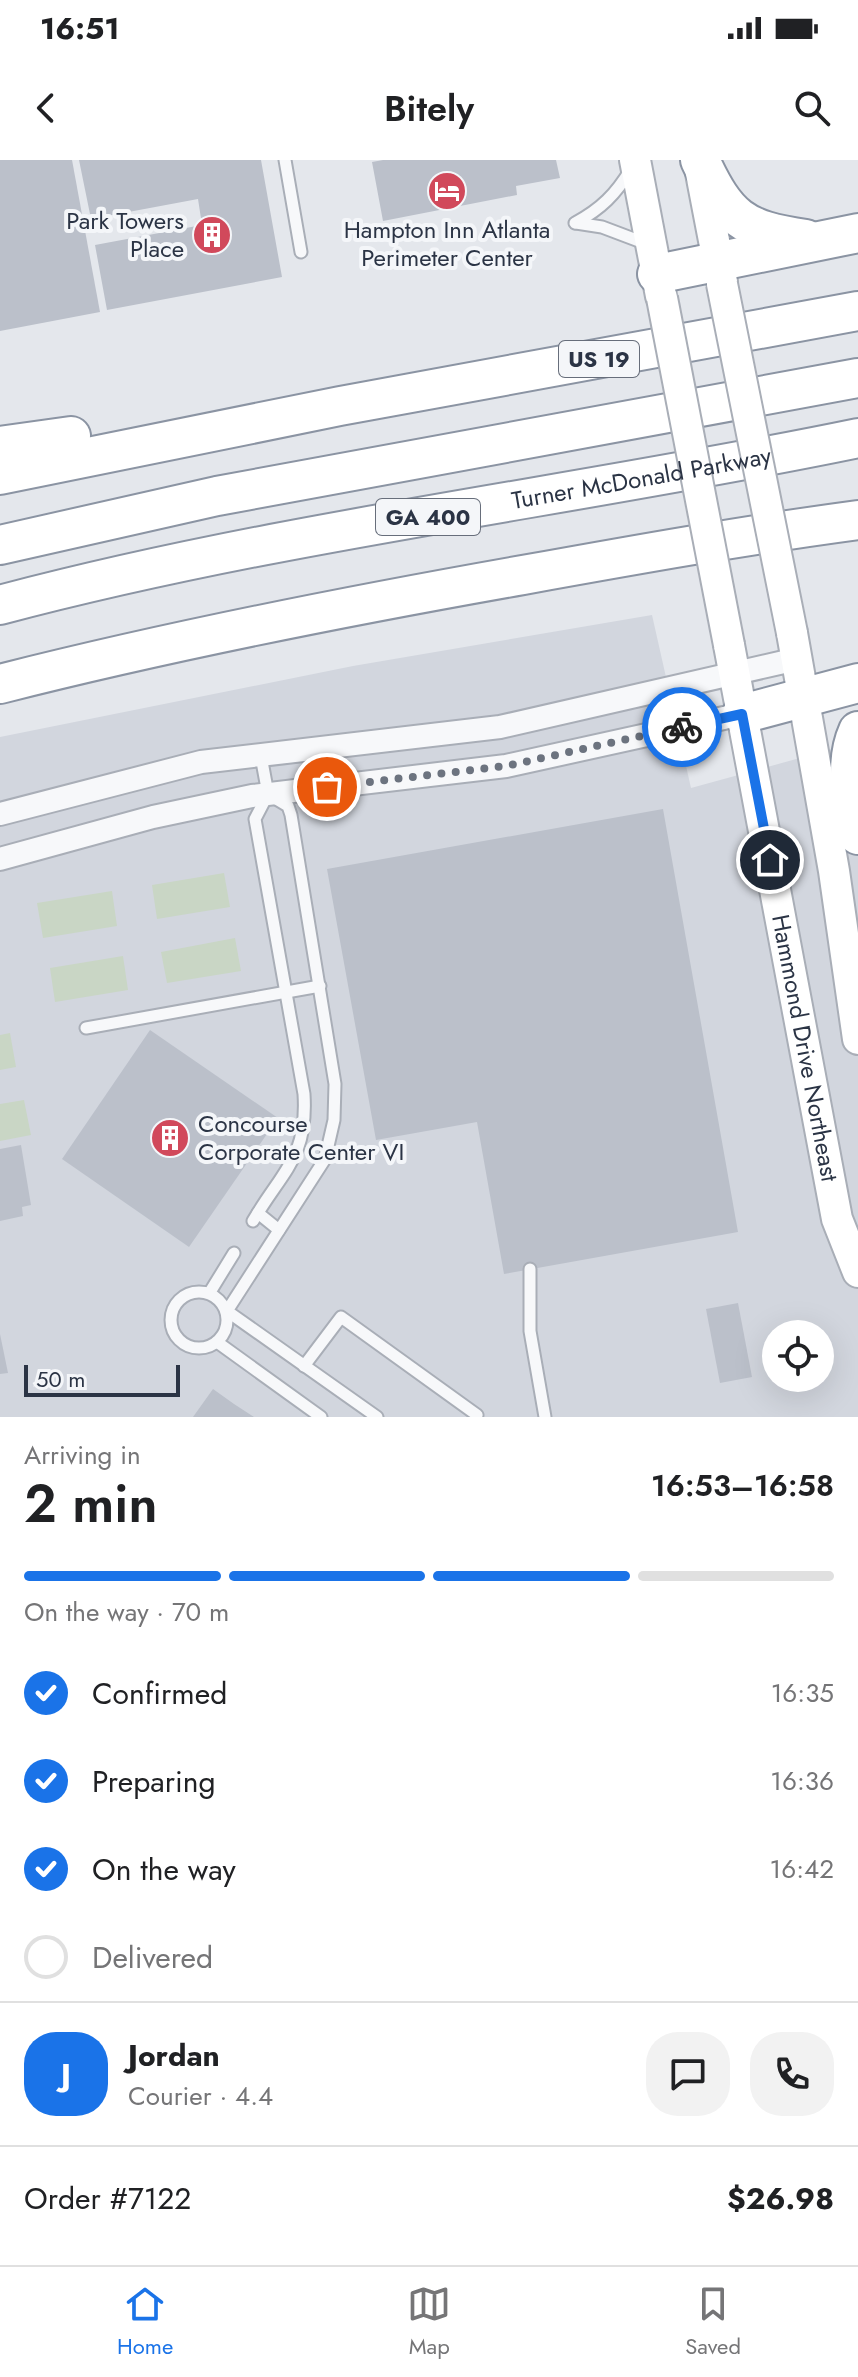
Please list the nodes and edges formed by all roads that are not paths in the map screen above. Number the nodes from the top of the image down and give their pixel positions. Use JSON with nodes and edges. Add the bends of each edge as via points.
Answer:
{"nodes":[{"id":1,"x":285,"y":160,"type":"edge"},
{"id":2,"x":699,"y":160,"type":"edge"},
{"id":3,"x":635,"y":161,"type":"edge"},
{"id":4,"x":841,"y":237,"type":"edge"},
{"id":5,"x":301,"y":252,"type":"dead end"},
{"id":6,"x":657,"y":273,"type":"junction"},
{"id":7,"x":720,"y":273,"type":"junction"},
{"id":8,"x":858,"y":311,"type":"edge"},
{"id":9,"x":858,"y":378,"type":"edge"},
{"id":10,"x":340,"y":406,"type":"junction"},
{"id":11,"x":858,"y":440,"type":"edge"},
{"id":12,"x":0,"y":446,"type":"edge"},
{"id":13,"x":0,"y":475,"type":"edge"},
{"id":14,"x":858,"y":520,"type":"edge"},
{"id":15,"x":0,"y":545,"type":"edge"},
{"id":16,"x":415,"y":594,"type":"junction"},
{"id":17,"x":0,"y":605,"type":"edge"},
{"id":18,"x":794,"y":646,"type":"junction"},
{"id":19,"x":732,"y":660,"type":"junction"},
{"id":20,"x":858,"y":683,"type":"edge"},
{"id":21,"x":0,"y":684,"type":"edge"},
{"id":22,"x":804,"y":697,"type":"junction"},
{"id":23,"x":0,"y":709,"type":"edge"},
{"id":24,"x":742,"y":714,"type":"junction"},
{"id":25,"x":858,"y":731,"type":"edge"},
{"id":26,"x":261,"y":756,"type":"junction"},
{"id":27,"x":268,"y":794,"type":"junction"},
{"id":28,"x":0,"y":814,"type":"edge"},
{"id":29,"x":858,"y":835,"type":"edge"},
{"id":30,"x":0,"y":859,"type":"edge"},
{"id":31,"x":320,"y":986,"type":"junction"},
{"id":32,"x":287,"y":992,"type":"junction"},
{"id":33,"x":86,"y":1028,"type":"dead end"},
{"id":34,"x":858,"y":1039,"type":"edge"},
{"id":35,"x":279,"y":1230,"type":"junction"},
{"id":36,"x":234,"y":1253,"type":"dead end"},
{"id":37,"x":530,"y":1269,"type":"dead end"},
{"id":38,"x":858,"y":1272,"type":"edge"},
{"id":39,"x":210,"y":1292,"type":"junction"},
{"id":40,"x":227,"y":1311,"type":"junction"},
{"id":41,"x":217,"y":1342,"type":"junction"},
{"id":42,"x":304,"y":1366,"type":"junction"},
{"id":43,"x":321,"y":1417,"type":"edge"},
{"id":44,"x":377,"y":1417,"type":"edge"},
{"id":45,"x":476,"y":1417,"type":"edge"},
{"id":46,"x":545,"y":1417,"type":"edge"}],
"edges":[{"from":1,"to":5,"type":"lane"},
{"from":2,"to":4,"type":"highway","via":[[737,218],[770,233]]},
{"from":2,"to":7,"type":"main road"},
{"from":3,"to":6,"type":"main road","name":"Hammond Drive Northeast"},
{"from":3,"to":6,"type":"lane","via":[[612,198],[575,223],[602,227]]},
{"from":4,"to":7,"type":"highway"},
{"from":6,"to":7,"type":"highway"},
{"from":6,"to":19,"type":"main road","name":"Hammond Drive Northeast","bridge":true},
{"from":7,"to":18,"type":"main road","bridge":true},
{"from":8,"to":10,"type":"highway","number":"US 19"},
{"from":9,"to":15,"type":"highway","number":"GA 400","via":[[217,496]]},
{"from":10,"to":12,"type":"highway","number":"US 19","via":[[225,414]]},
{"from":10,"to":13,"type":"highway"},
{"from":11,"to":17,"type":"highway","name":"Turner McDonald Parkway","number":"GA 400","via":[[277,544]]},
{"from":14,"to":16,"type":"highway"},
{"from":16,"to":21,"type":"highway","via":[[191,638]]},
{"from":16,"to":23,"type":"highway"},
{"from":18,"to":19,"type":"street"},
{"from":18,"to":22,"type":"main road"},
{"from":19,"to":24,"type":"main road","name":"Hammond Drive Northeast"},
{"from":19,"to":26,"type":"street","via":[[500,727]]},
{"from":20,"to":22,"type":"highway"},
{"from":22,"to":24,"type":"highway"},
{"from":22,"to":34,"type":"main road"},
{"from":24,"to":27,"type":"street","via":[[506,766]]},
{"from":24,"to":38,"type":"main road","name":"Hammond Drive Northeast","via":[[842,1218]]},
{"from":25,"to":29,"type":"highway","via":[[850,785]]},
{"from":26,"to":27,"type":"lane"},
{"from":26,"to":28,"type":"street","via":[[201,762]]},
{"from":27,"to":30,"type":"street","via":[[153,817]]},
{"from":27,"to":31,"type":"lane","via":[[288,806]]},
{"from":27,"to":32,"type":"lane","via":[[255,819]]},
{"from":31,"to":32,"type":"lane"},
{"from":31,"to":35,"type":"lane","via":[[335,1084],[334,1120],[325,1159]]},
{"from":32,"to":33,"type":"lane"},
{"from":32,"to":35,"type":"lane","via":[[306,1123],[300,1147],[255,1217]]},
{"from":35,"to":40,"type":"lane"},
{"from":36,"to":39,"type":"lane"},
{"from":37,"to":46,"type":"lane","via":[[530,1331]]},
{"from":39,"to":40,"type":"lane"},
{"from":39,"to":41,"type":"lane","via":[[196,1291],[178,1300],[172,1328],[191,1347]]},
{"from":40,"to":41,"type":"lane","via":[[227,1327]]},
{"from":40,"to":42,"type":"lane"},
{"from":41,"to":43,"type":"lane"},
{"from":42,"to":44,"type":"lane"},
{"from":42,"to":45,"type":"lane","via":[[341,1317]]}]}
